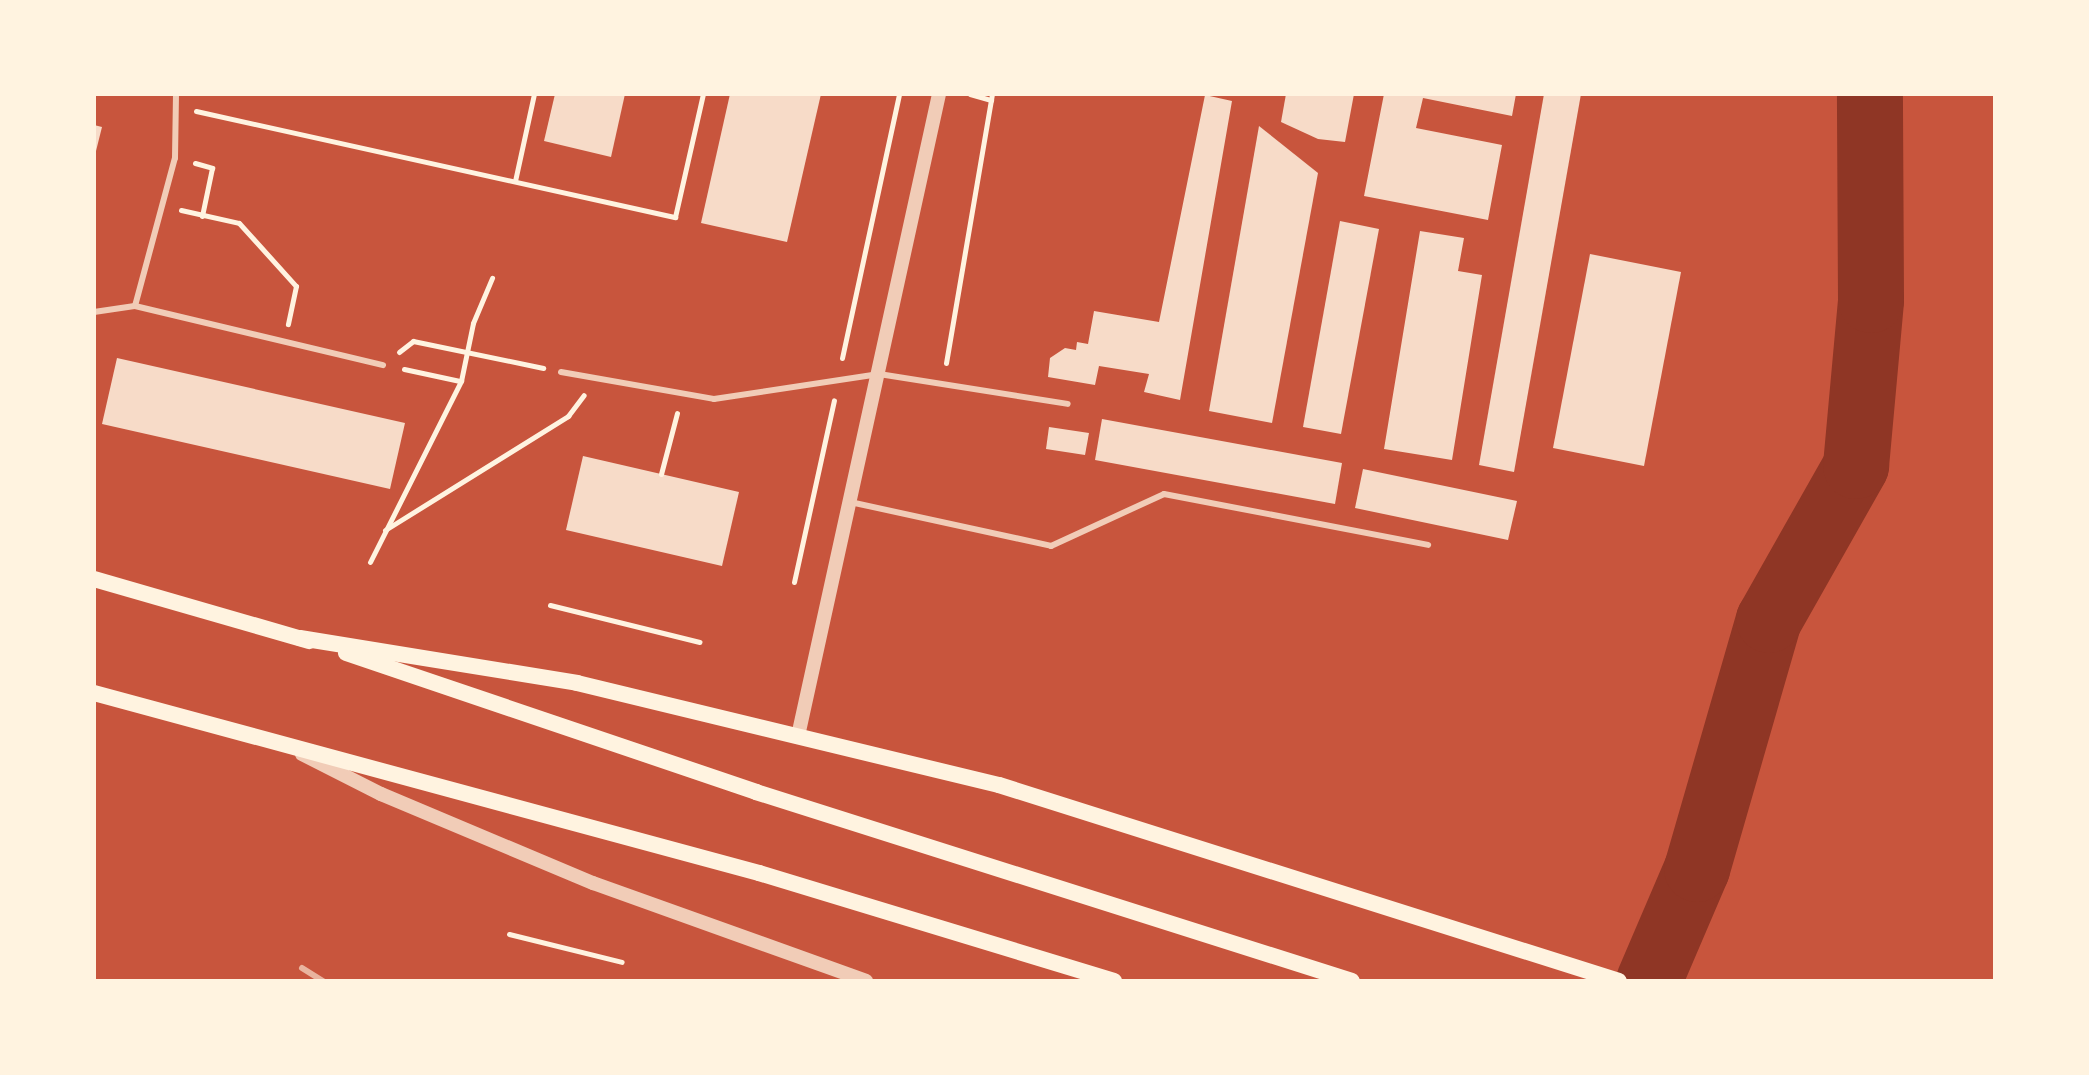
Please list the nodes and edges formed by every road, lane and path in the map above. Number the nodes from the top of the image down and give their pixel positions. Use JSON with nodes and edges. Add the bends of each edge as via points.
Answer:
{"nodes":[{"id":1,"x":176,"y":94,"type":"edge"},
{"id":2,"x":534,"y":94,"type":"edge"},
{"id":3,"x":703,"y":94,"type":"edge"},
{"id":4,"x":899,"y":94,"type":"edge"},
{"id":5,"x":939,"y":94,"type":"edge"},
{"id":6,"x":970,"y":94,"type":"edge"},
{"id":7,"x":992,"y":97,"type":"edge"},
{"id":8,"x":212,"y":115,"type":"dead end"},
{"id":9,"x":212,"y":168,"type":"dead end"},
{"id":10,"x":515,"y":181,"type":"junction"},
{"id":11,"x":492,"y":278,"type":"dead end"},
{"id":12,"x":135,"y":306,"type":"junction"},
{"id":13,"x":94,"y":312,"type":"edge"},
{"id":14,"x":284,"y":344,"type":"junction"},
{"id":15,"x":466,"y":352,"type":"junction"},
{"id":16,"x":525,"y":364,"type":"dead end"},
{"id":17,"x":383,"y":365,"type":"junction"},
{"id":18,"x":561,"y":372,"type":"dead end"},
{"id":19,"x":879,"y":374,"type":"junction"},
{"id":20,"x":838,"y":378,"type":"junction"},
{"id":21,"x":461,"y":381,"type":"junction"},
{"id":22,"x":943,"y":384,"type":"junction"},
{"id":23,"x":682,"y":393,"type":"junction"},
{"id":24,"x":1068,"y":404,"type":"dead end"},
{"id":25,"x":568,"y":416,"type":"dead end"},
{"id":26,"x":661,"y":474,"type":"dead end"},
{"id":27,"x":850,"y":502,"type":"junction"},
{"id":28,"x":384,"y":530,"type":"junction"},
{"id":29,"x":1428,"y":545,"type":"dead end"},
{"id":30,"x":370,"y":562,"type":"dead end"},
{"id":31,"x":94,"y":579,"type":"edge"},
{"id":32,"x":794,"y":582,"type":"dead end"},
{"id":33,"x":550,"y":605,"type":"dead end"},
{"id":34,"x":300,"y":638,"type":"junction"},
{"id":35,"x":699,"y":642,"type":"dead end"},
{"id":36,"x":94,"y":693,"type":"edge"},
{"id":37,"x":798,"y":736,"type":"junction"},
{"id":38,"x":270,"y":737,"type":"junction"},
{"id":39,"x":509,"y":934,"type":"dead end"},
{"id":40,"x":622,"y":962,"type":"dead end"},
{"id":41,"x":866,"y":981,"type":"edge"},
{"id":42,"x":1114,"y":981,"type":"edge"},
{"id":43,"x":1352,"y":981,"type":"edge"},
{"id":44,"x":1619,"y":981,"type":"edge"}],
"edges":[{"from":1,"to":12,"type":"lane","via":[[175,158]]},
{"from":2,"to":10,"type":"path"},
{"from":3,"to":10,"type":"path","via":[[675,217]]},
{"from":4,"to":20,"type":"path"},
{"from":5,"to":19,"type":"street"},
{"from":6,"to":7,"type":"path"},
{"from":7,"to":22,"type":"path"},
{"from":8,"to":10,"type":"path"},
{"from":9,"to":14,"type":"path","via":[[202,216],[239,223],[296,286]]},
{"from":11,"to":15,"type":"path"},
{"from":12,"to":13,"type":"lane"},
{"from":12,"to":14,"type":"lane"},
{"from":14,"to":17,"type":"lane"},
{"from":15,"to":16,"type":"path"},
{"from":15,"to":17,"type":"path","via":[[413,341]]},
{"from":15,"to":21,"type":"path"},
{"from":17,"to":21,"type":"path"},
{"from":18,"to":23,"type":"lane"},
{"from":19,"to":20,"type":"lane"},
{"from":19,"to":22,"type":"lane"},
{"from":19,"to":27,"type":"street"},
{"from":20,"to":23,"type":"lane","via":[[714,399]]},
{"from":20,"to":32,"type":"path"},
{"from":21,"to":28,"type":"path"},
{"from":22,"to":24,"type":"lane"},
{"from":23,"to":26,"type":"path"},
{"from":25,"to":28,"type":"path"},
{"from":27,"to":29,"type":"lane","via":[[1051,546],[1164,494]]},
{"from":27,"to":37,"type":"street"},
{"from":28,"to":30,"type":"path"},
{"from":31,"to":34,"type":"main road"},
{"from":33,"to":35,"type":"path"},
{"from":34,"to":37,"type":"main road","via":[[577,683]]},
{"from":34,"to":43,"type":"main road","via":[[756,792]]},
{"from":36,"to":38,"type":"main road"},
{"from":37,"to":44,"type":"main road","via":[[999,785]]},
{"from":38,"to":41,"type":"street","via":[[381,794],[593,883]]},
{"from":38,"to":42,"type":"main road","via":[[759,873]]},
{"from":39,"to":40,"type":"path"}]}
